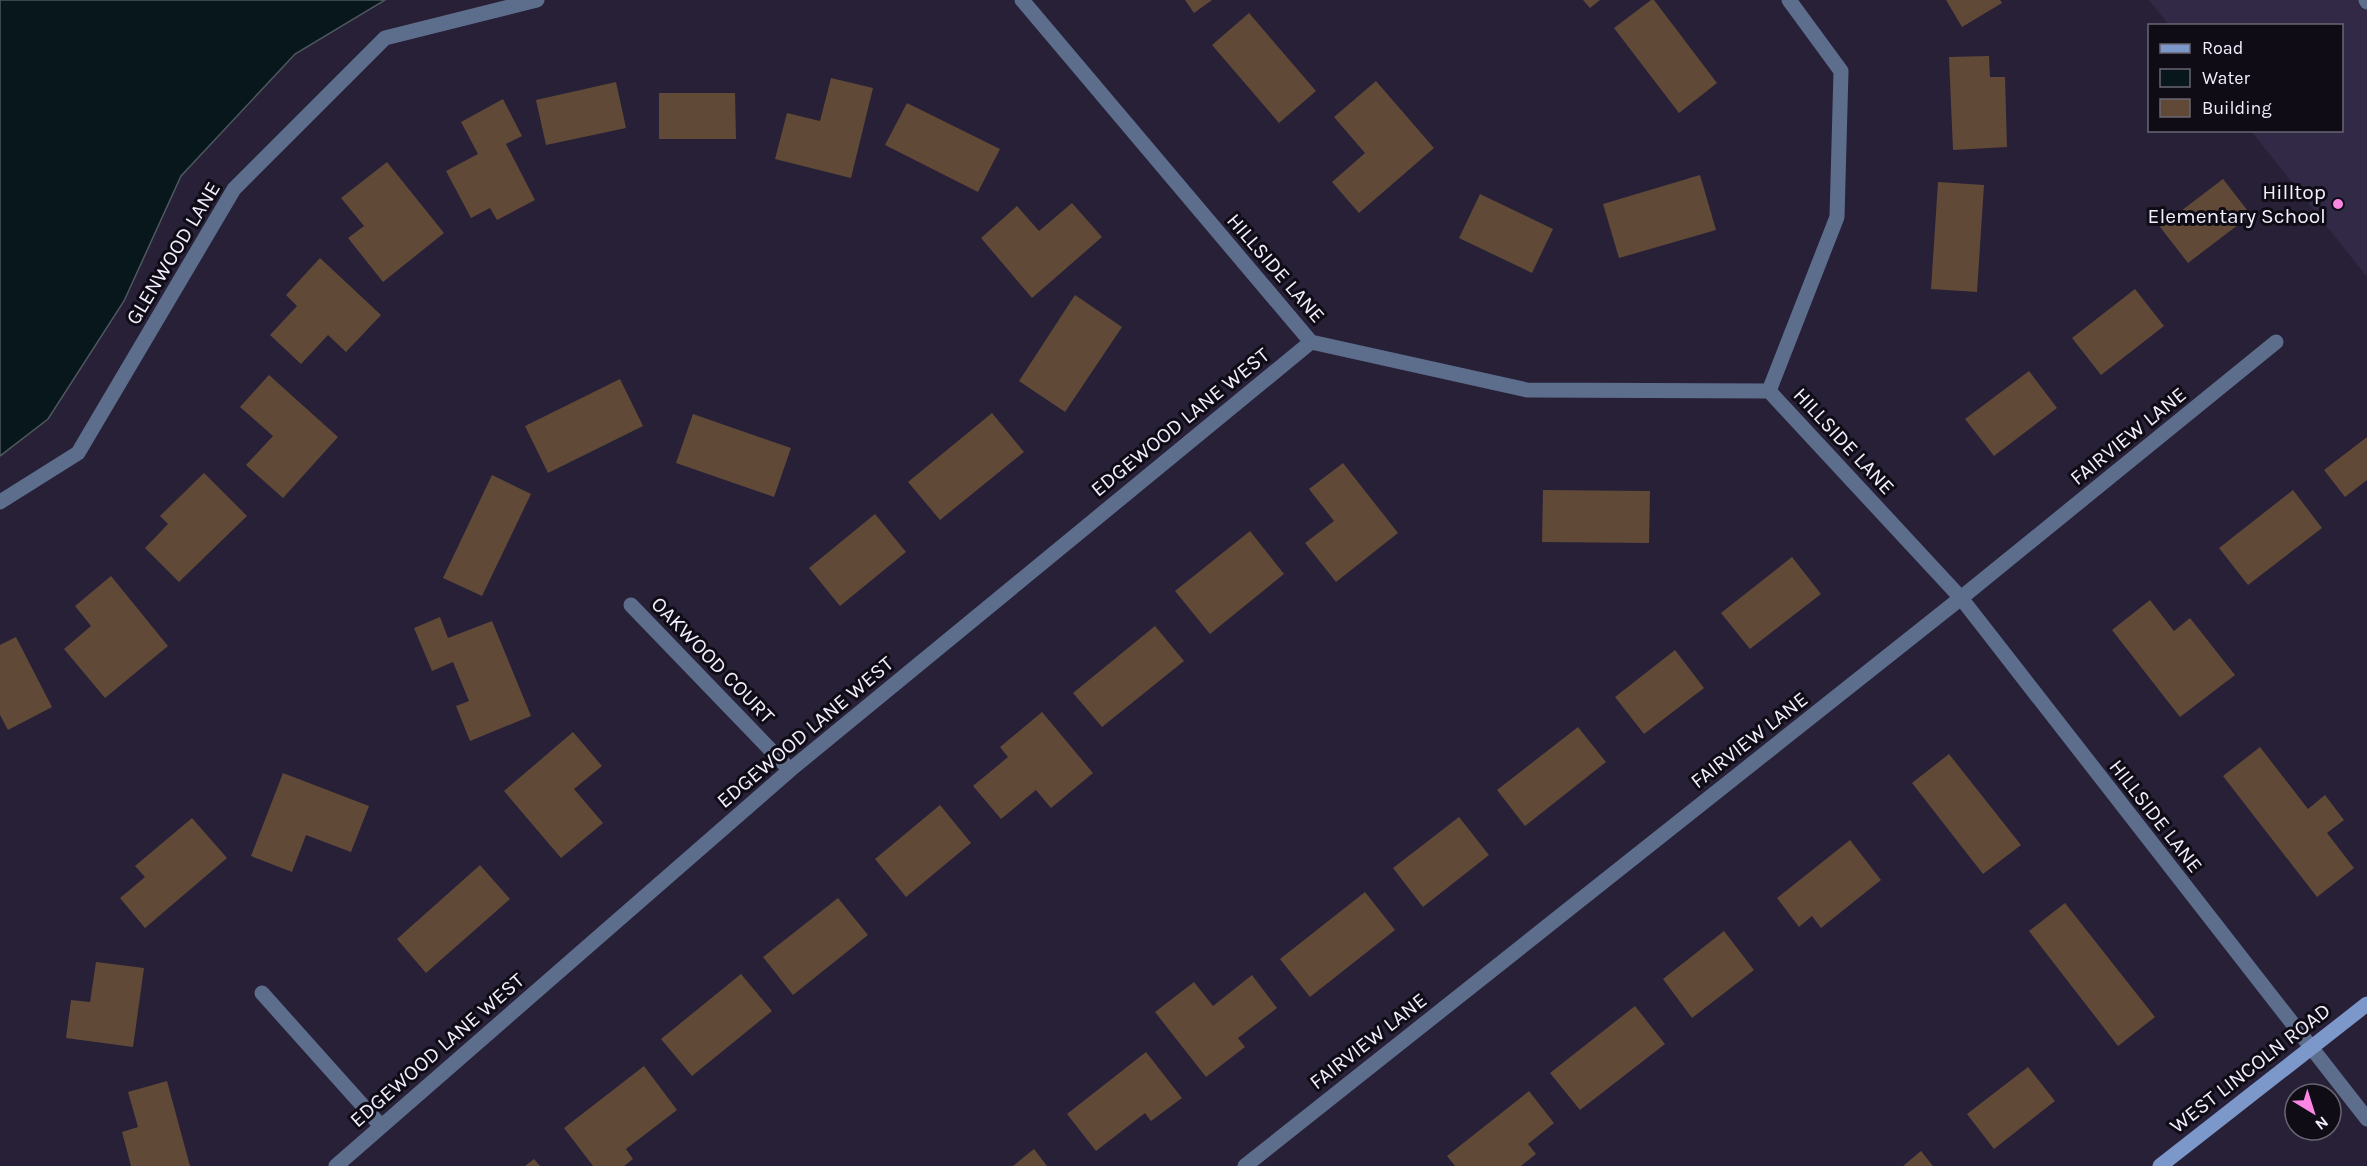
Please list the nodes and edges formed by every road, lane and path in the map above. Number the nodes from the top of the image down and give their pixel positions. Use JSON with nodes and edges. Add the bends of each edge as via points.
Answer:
{"nodes":[{"id":1,"x":537,"y":0,"type":"edge"},
{"id":2,"x":1022,"y":0,"type":"edge"},
{"id":3,"x":1789,"y":0,"type":"edge"},
{"id":4,"x":1311,"y":342,"type":"junction"},
{"id":5,"x":2276,"y":342,"type":"dead end"},
{"id":6,"x":1769,"y":391,"type":"junction"},
{"id":7,"x":0,"y":502,"type":"edge"},
{"id":8,"x":1961,"y":598,"type":"junction"},
{"id":9,"x":631,"y":606,"type":"dead end"},
{"id":10,"x":790,"y":770,"type":"junction"},
{"id":11,"x":262,"y":993,"type":"dead end"},
{"id":12,"x":2367,"y":1004,"type":"edge"},
{"id":13,"x":2310,"y":1048,"type":"junction"},
{"id":14,"x":2367,"y":1119,"type":"edge"},
{"id":15,"x":381,"y":1126,"type":"junction"},
{"id":16,"x":336,"y":1166,"type":"edge"},
{"id":17,"x":1245,"y":1166,"type":"edge"},
{"id":18,"x":2160,"y":1166,"type":"edge"}],
"edges":[{"from":1,"to":7,"type":"street","name":"GLENWOOD LANE","via":[[385,38],[234,189],[78,453]]},
{"from":2,"to":4,"type":"street","name":"HILLSIDE LANE"},
{"from":3,"to":6,"type":"street","via":[[1842,70],[1837,217]]},
{"from":4,"to":6,"type":"street","name":"HILLSIDE LANE","via":[[1527,390]]},
{"from":4,"to":10,"type":"street","name":"EDGEWOOD LANE WEST"},
{"from":5,"to":8,"type":"street","name":"FAIRVIEW LANE"},
{"from":6,"to":8,"type":"street","name":"HILLSIDE LANE"},
{"from":8,"to":13,"type":"street","name":"HILLSIDE LANE"},
{"from":8,"to":17,"type":"street","name":"FAIRVIEW LANE"},
{"from":9,"to":10,"type":"street","name":"OAKWOOD COURT"},
{"from":10,"to":15,"type":"street","name":"EDGEWOOD LANE WEST"},
{"from":11,"to":15,"type":"street"},
{"from":12,"to":13,"type":"street","name":"WEST LINCOLN ROAD"},
{"from":13,"to":14,"type":"street","name":"HILLSIDE LANE"},
{"from":13,"to":18,"type":"street","name":"WEST LINCOLN ROAD"},
{"from":15,"to":16,"type":"street","name":"EDGEWOOD LANE WEST"}]}
